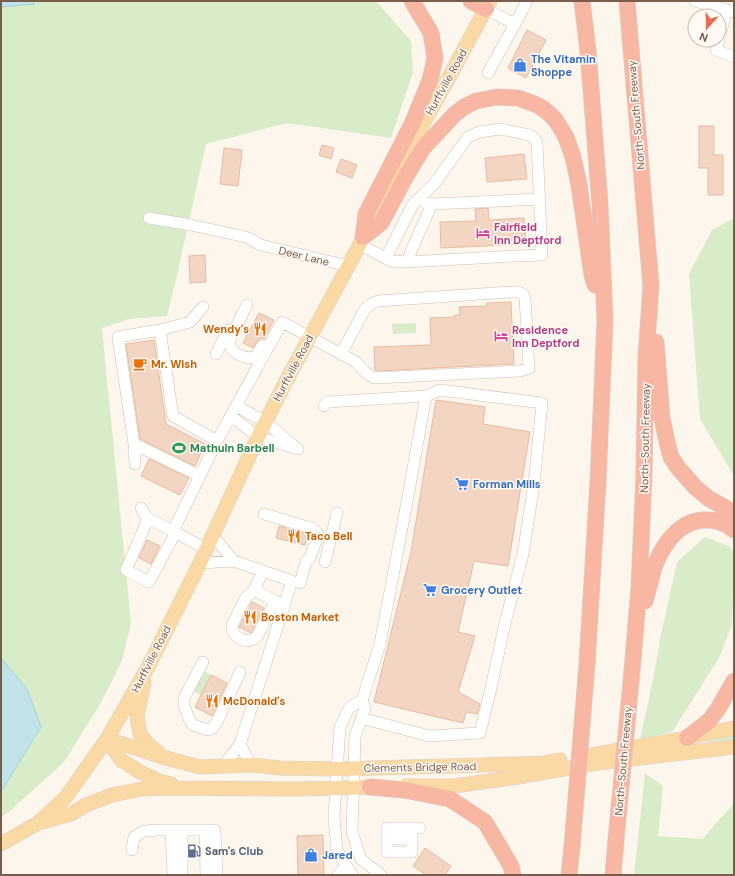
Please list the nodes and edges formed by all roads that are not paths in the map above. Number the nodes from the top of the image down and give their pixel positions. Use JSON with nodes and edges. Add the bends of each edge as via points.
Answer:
{"nodes":[{"id":1,"x":412,"y":1,"type":"edge"},
{"id":2,"x":470,"y":1,"type":"edge"},
{"id":3,"x":527,"y":1,"type":"edge"},
{"id":4,"x":582,"y":1,"type":"edge"},
{"id":5,"x":627,"y":1,"type":"edge"},
{"id":6,"x":695,"y":1,"type":"edge"},
{"id":7,"x":488,"y":5,"type":"edge"},
{"id":8,"x":730,"y":11,"type":"edge"},
{"id":9,"x":515,"y":24,"type":"junction"},
{"id":10,"x":717,"y":48,"type":"edge"},
{"id":11,"x":734,"y":57,"type":"edge"},
{"id":12,"x":488,"y":73,"type":"dead end"},
{"id":13,"x":540,"y":199,"type":"junction"},
{"id":14,"x":416,"y":200,"type":"junction"},
{"id":15,"x":432,"y":204,"type":"junction"},
{"id":16,"x":149,"y":218,"type":"dead end"},
{"id":17,"x":361,"y":240,"type":"junction"},
{"id":18,"x":386,"y":258,"type":"junction"},
{"id":19,"x":408,"y":262,"type":"junction"},
{"id":20,"x":348,"y":266,"type":"junction"},
{"id":21,"x":651,"y":286,"type":"junction"},
{"id":22,"x":203,"y":306,"type":"dead end"},
{"id":23,"x":281,"y":318,"type":"junction"},
{"id":24,"x":605,"y":321,"type":"junction"},
{"id":25,"x":160,"y":330,"type":"junction"},
{"id":26,"x":309,"y":337,"type":"junction"},
{"id":27,"x":216,"y":354,"type":"dead end"},
{"id":28,"x":341,"y":354,"type":"junction"},
{"id":29,"x":426,"y":396,"type":"junction"},
{"id":30,"x":324,"y":406,"type":"dead end"},
{"id":31,"x":234,"y":411,"type":"junction"},
{"id":32,"x":266,"y":422,"type":"junction"},
{"id":33,"x":258,"y":437,"type":"junction"},
{"id":34,"x":218,"y":441,"type":"junction"},
{"id":35,"x":134,"y":444,"type":"junction"},
{"id":36,"x":135,"y":464,"type":"dead end"},
{"id":37,"x":200,"y":476,"type":"junction"},
{"id":38,"x":141,"y":508,"type":"dead end"},
{"id":39,"x":337,"y":513,"type":"dead end"},
{"id":40,"x":264,"y":514,"type":"dead end"},
{"id":41,"x":734,"y":514,"type":"edge"},
{"id":42,"x":148,"y":519,"type":"junction"},
{"id":43,"x":734,"y":530,"type":"edge"},
{"id":44,"x":174,"y":532,"type":"junction"},
{"id":45,"x":212,"y":535,"type":"junction"},
{"id":46,"x":206,"y":549,"type":"junction"},
{"id":47,"x":234,"y":561,"type":"junction"},
{"id":48,"x":325,"y":562,"type":"dead end"},
{"id":49,"x":200,"y":563,"type":"junction"},
{"id":50,"x":263,"y":571,"type":"junction"},
{"id":51,"x":300,"y":583,"type":"dead end"},
{"id":52,"x":254,"y":590,"type":"junction"},
{"id":53,"x":280,"y":604,"type":"junction"},
{"id":54,"x":203,"y":662,"type":"dead end"},
{"id":55,"x":148,"y":667,"type":"junction"},
{"id":56,"x":632,"y":671,"type":"junction"},
{"id":57,"x":240,"y":672,"type":"dead end"},
{"id":58,"x":734,"y":681,"type":"edge"},
{"id":59,"x":362,"y":700,"type":"junction"},
{"id":60,"x":361,"y":718,"type":"junction"},
{"id":61,"x":734,"y":728,"type":"edge"},
{"id":62,"x":687,"y":738,"type":"junction"},
{"id":63,"x":107,"y":739,"type":"junction"},
{"id":64,"x":240,"y":744,"type":"junction"},
{"id":65,"x":734,"y":747,"type":"edge"},
{"id":66,"x":166,"y":758,"type":"junction"},
{"id":67,"x":251,"y":765,"type":"junction"},
{"id":68,"x":223,"y":766,"type":"junction"},
{"id":69,"x":338,"y":769,"type":"junction"},
{"id":70,"x":354,"y":769,"type":"junction"},
{"id":71,"x":353,"y":787,"type":"junction"},
{"id":72,"x":370,"y":787,"type":"junction"},
{"id":73,"x":189,"y":788,"type":"junction"},
{"id":74,"x":336,"y":788,"type":"junction"},
{"id":75,"x":38,"y":823,"type":"junction"},
{"id":76,"x":179,"y":830,"type":"junction"},
{"id":77,"x":204,"y":830,"type":"junction"},
{"id":78,"x":387,"y":839,"type":"joint"},
{"id":79,"x":1,"y":844,"type":"edge"},
{"id":80,"x":132,"y":850,"type":"dead end"},
{"id":81,"x":349,"y":871,"type":"edge"},
{"id":82,"x":173,"y":875,"type":"edge"},
{"id":83,"x":178,"y":875,"type":"edge"},
{"id":84,"x":182,"y":875,"type":"edge"},
{"id":85,"x":188,"y":875,"type":"edge"},
{"id":86,"x":200,"y":875,"type":"edge"},
{"id":87,"x":206,"y":875,"type":"edge"},
{"id":88,"x":211,"y":875,"type":"edge"},
{"id":89,"x":217,"y":875,"type":"edge"},
{"id":90,"x":338,"y":875,"type":"edge"},
{"id":91,"x":381,"y":875,"type":"edge"},
{"id":92,"x":513,"y":875,"type":"edge"},
{"id":93,"x":569,"y":875,"type":"edge"},
{"id":94,"x":613,"y":875,"type":"edge"}],
"edges":[{"from":1,"to":17,"type":"highway","via":[[431,33],[435,58],[430,80],[413,122],[366,214]]},
{"from":2,"to":7,"type":"highway"},
{"from":3,"to":9,"type":"street"},
{"from":4,"to":24,"type":"highway","via":[[600,204]]},
{"from":5,"to":21,"type":"highway","name":"North-South Freeway"},
{"from":6,"to":8,"type":"street"},
{"from":7,"to":9,"type":"street"},
{"from":7,"to":17,"type":"main road","name":"Hurffville Road"},
{"from":9,"to":12,"type":"street"},
{"from":10,"to":11,"type":"street","via":[[716,50]]},
{"from":13,"to":14,"type":"street","via":[[537,143],[529,134],[501,130],[479,132],[468,137],[434,184]]},
{"from":13,"to":15,"type":"street"},
{"from":13,"to":19,"type":"street","via":[[542,255]]},
{"from":14,"to":15,"type":"street"},
{"from":14,"to":18,"type":"street"},
{"from":15,"to":19,"type":"street"},
{"from":16,"to":20,"type":"street","name":"Deer Lane","via":[[246,237],[261,245]]},
{"from":17,"to":18,"type":"street"},
{"from":17,"to":20,"type":"main road","name":"Hurffville Road"},
{"from":17,"to":24,"type":"highway","via":[[381,223],[423,148],[455,114],[476,101],[490,98],[525,100],[552,116],[562,130],[574,157],[592,275]]},
{"from":18,"to":19,"type":"street","via":[[395,262]]},
{"from":20,"to":26,"type":"main road","name":"Hurffville Road"},
{"from":21,"to":41,"type":"highway","via":[[662,418],[671,457],[695,487]]},
{"from":21,"to":56,"type":"highway","name":"North-South Freeway","via":[[646,356],[640,580]]},
{"from":22,"to":25,"type":"street","via":[[190,322]]},
{"from":23,"to":26,"type":"street"},
{"from":23,"to":27,"type":"street","via":[[258,354],[248,358],[231,349],[229,344],[244,305]]},
{"from":23,"to":31,"type":"street"},
{"from":24,"to":93,"type":"highway","bridge":true,"via":[[587,664]]},
{"from":25,"to":34,"type":"street","via":[[173,416]]},
{"from":25,"to":35,"type":"street","via":[[118,337]]},
{"from":26,"to":28,"type":"street"},
{"from":26,"to":32,"type":"main road","name":"Hurffville Road"},
{"from":28,"to":28,"type":"street","via":[[365,309],[371,304],[510,292],[518,292],[525,298],[530,368],[520,371],[374,378],[356,362]]},
{"from":29,"to":30,"type":"street","via":[[327,402]]},
{"from":29,"to":59,"type":"street","via":[[380,644]]},
{"from":29,"to":60,"type":"street","via":[[440,390],[542,403],[524,554],[480,733],[429,736]]},
{"from":31,"to":32,"type":"street"},
{"from":31,"to":33,"type":"street"},
{"from":31,"to":34,"type":"street"},
{"from":32,"to":33,"type":"main road","name":"Hurffville Road"},
{"from":32,"to":33,"type":"street","via":[[298,449]]},
{"from":33,"to":45,"type":"main road","name":"Hurffville Road"},
{"from":34,"to":37,"type":"street"},
{"from":35,"to":36,"type":"street"},
{"from":35,"to":37,"type":"street"},
{"from":37,"to":44,"type":"street"},
{"from":38,"to":42,"type":"street"},
{"from":39,"to":48,"type":"street"},
{"from":40,"to":51,"type":"street","via":[[315,530],[318,536]]},
{"from":42,"to":44,"type":"street"},
{"from":42,"to":44,"type":"street","via":[[126,570],[149,582]]},
{"from":43,"to":56,"type":"highway","via":[[721,522],[703,520],[691,522],[671,536],[655,565],[646,595]]},
{"from":44,"to":46,"type":"street"},
{"from":45,"to":46,"type":"main road","name":"Hurffville Road"},
{"from":45,"to":47,"type":"street"},
{"from":46,"to":49,"type":"main road","name":"Hurffville Road"},
{"from":47,"to":49,"type":"street"},
{"from":47,"to":50,"type":"street"},
{"from":49,"to":55,"type":"main road","name":"Hurffville Road"},
{"from":50,"to":52,"type":"street"},
{"from":50,"to":53,"type":"street","via":[[292,581]]},
{"from":52,"to":53,"type":"street"},
{"from":52,"to":53,"type":"street","via":[[245,599],[232,625],[233,633],[237,637],[245,640],[257,637]]},
{"from":53,"to":64,"type":"street"},
{"from":54,"to":57,"type":"street","via":[[184,698],[184,705],[193,725],[208,730],[213,728]]},
{"from":55,"to":63,"type":"main road","name":"Hurffville Road"},
{"from":55,"to":66,"type":"main road","via":[[137,716],[140,734]]},
{"from":56,"to":94,"type":"highway","name":"North-South Freeway","bridge":true},
{"from":58,"to":62,"type":"highway","via":[[709,721]]},
{"from":59,"to":60,"type":"street","via":[[365,709]]},
{"from":59,"to":69,"type":"street","via":[[349,708],[340,727]]},
{"from":60,"to":70,"type":"street","via":[[355,736]]},
{"from":61,"to":62,"type":"main road","name":"Clements Bridge Road"},
{"from":62,"to":70,"type":"main road","name":"Clements Bridge Road","via":[[544,763]]},
{"from":63,"to":66,"type":"main road","name":"Clements Bridge Road"},
{"from":63,"to":73,"type":"main road","name":"Clements Bridge Road","via":[[120,760],[140,772],[159,782]]},
{"from":63,"to":75,"type":"main road","name":"Clements Bridge Road","via":[[66,797]]},
{"from":64,"to":67,"type":"street"},
{"from":64,"to":68,"type":"street"},
{"from":65,"to":72,"type":"main road","name":"Clements Bridge Road","via":[[597,763],[454,786]]},
{"from":66,"to":68,"type":"main road","name":"Clements Bridge Road","via":[[200,767]]},
{"from":67,"to":68,"type":"main road","name":"Clements Bridge Road"},
{"from":67,"to":69,"type":"main road","name":"Clements Bridge Road"},
{"from":69,"to":70,"type":"main road","name":"Clements Bridge Road"},
{"from":69,"to":74,"type":"street"},
{"from":70,"to":71,"type":"street"},
{"from":71,"to":72,"type":"main road","name":"Clements Bridge Road"},
{"from":71,"to":74,"type":"main road","name":"Clements Bridge Road"},
{"from":71,"to":91,"type":"street","via":[[352,832],[361,859]]},
{"from":72,"to":92,"type":"highway","via":[[404,790],[450,799],[485,822],[511,866]]},
{"from":73,"to":74,"type":"main road","name":"Clements Bridge Road"},
{"from":73,"to":75,"type":"main road","name":"Clements Bridge Road","via":[[142,789],[112,795],[71,814]]},
{"from":74,"to":81,"type":"street","via":[[334,817],[337,850]]},
{"from":75,"to":79,"type":"main road","name":"Clements Bridge Road"},
{"from":76,"to":77,"type":"street"},
{"from":76,"to":80,"type":"street","via":[[144,831],[134,837]]},
{"from":76,"to":82,"type":"street"},
{"from":76,"to":83,"type":"street"},
{"from":76,"to":84,"type":"street"},
{"from":76,"to":85,"type":"street"},
{"from":77,"to":86,"type":"street"},
{"from":77,"to":87,"type":"street"},
{"from":77,"to":88,"type":"street"},
{"from":77,"to":89,"type":"street","via":[[216,830]]},
{"from":78,"to":78,"type":"street","via":[[387,828],[414,832],[412,852],[387,852]]},
{"from":81,"to":90,"type":"street"}]}
